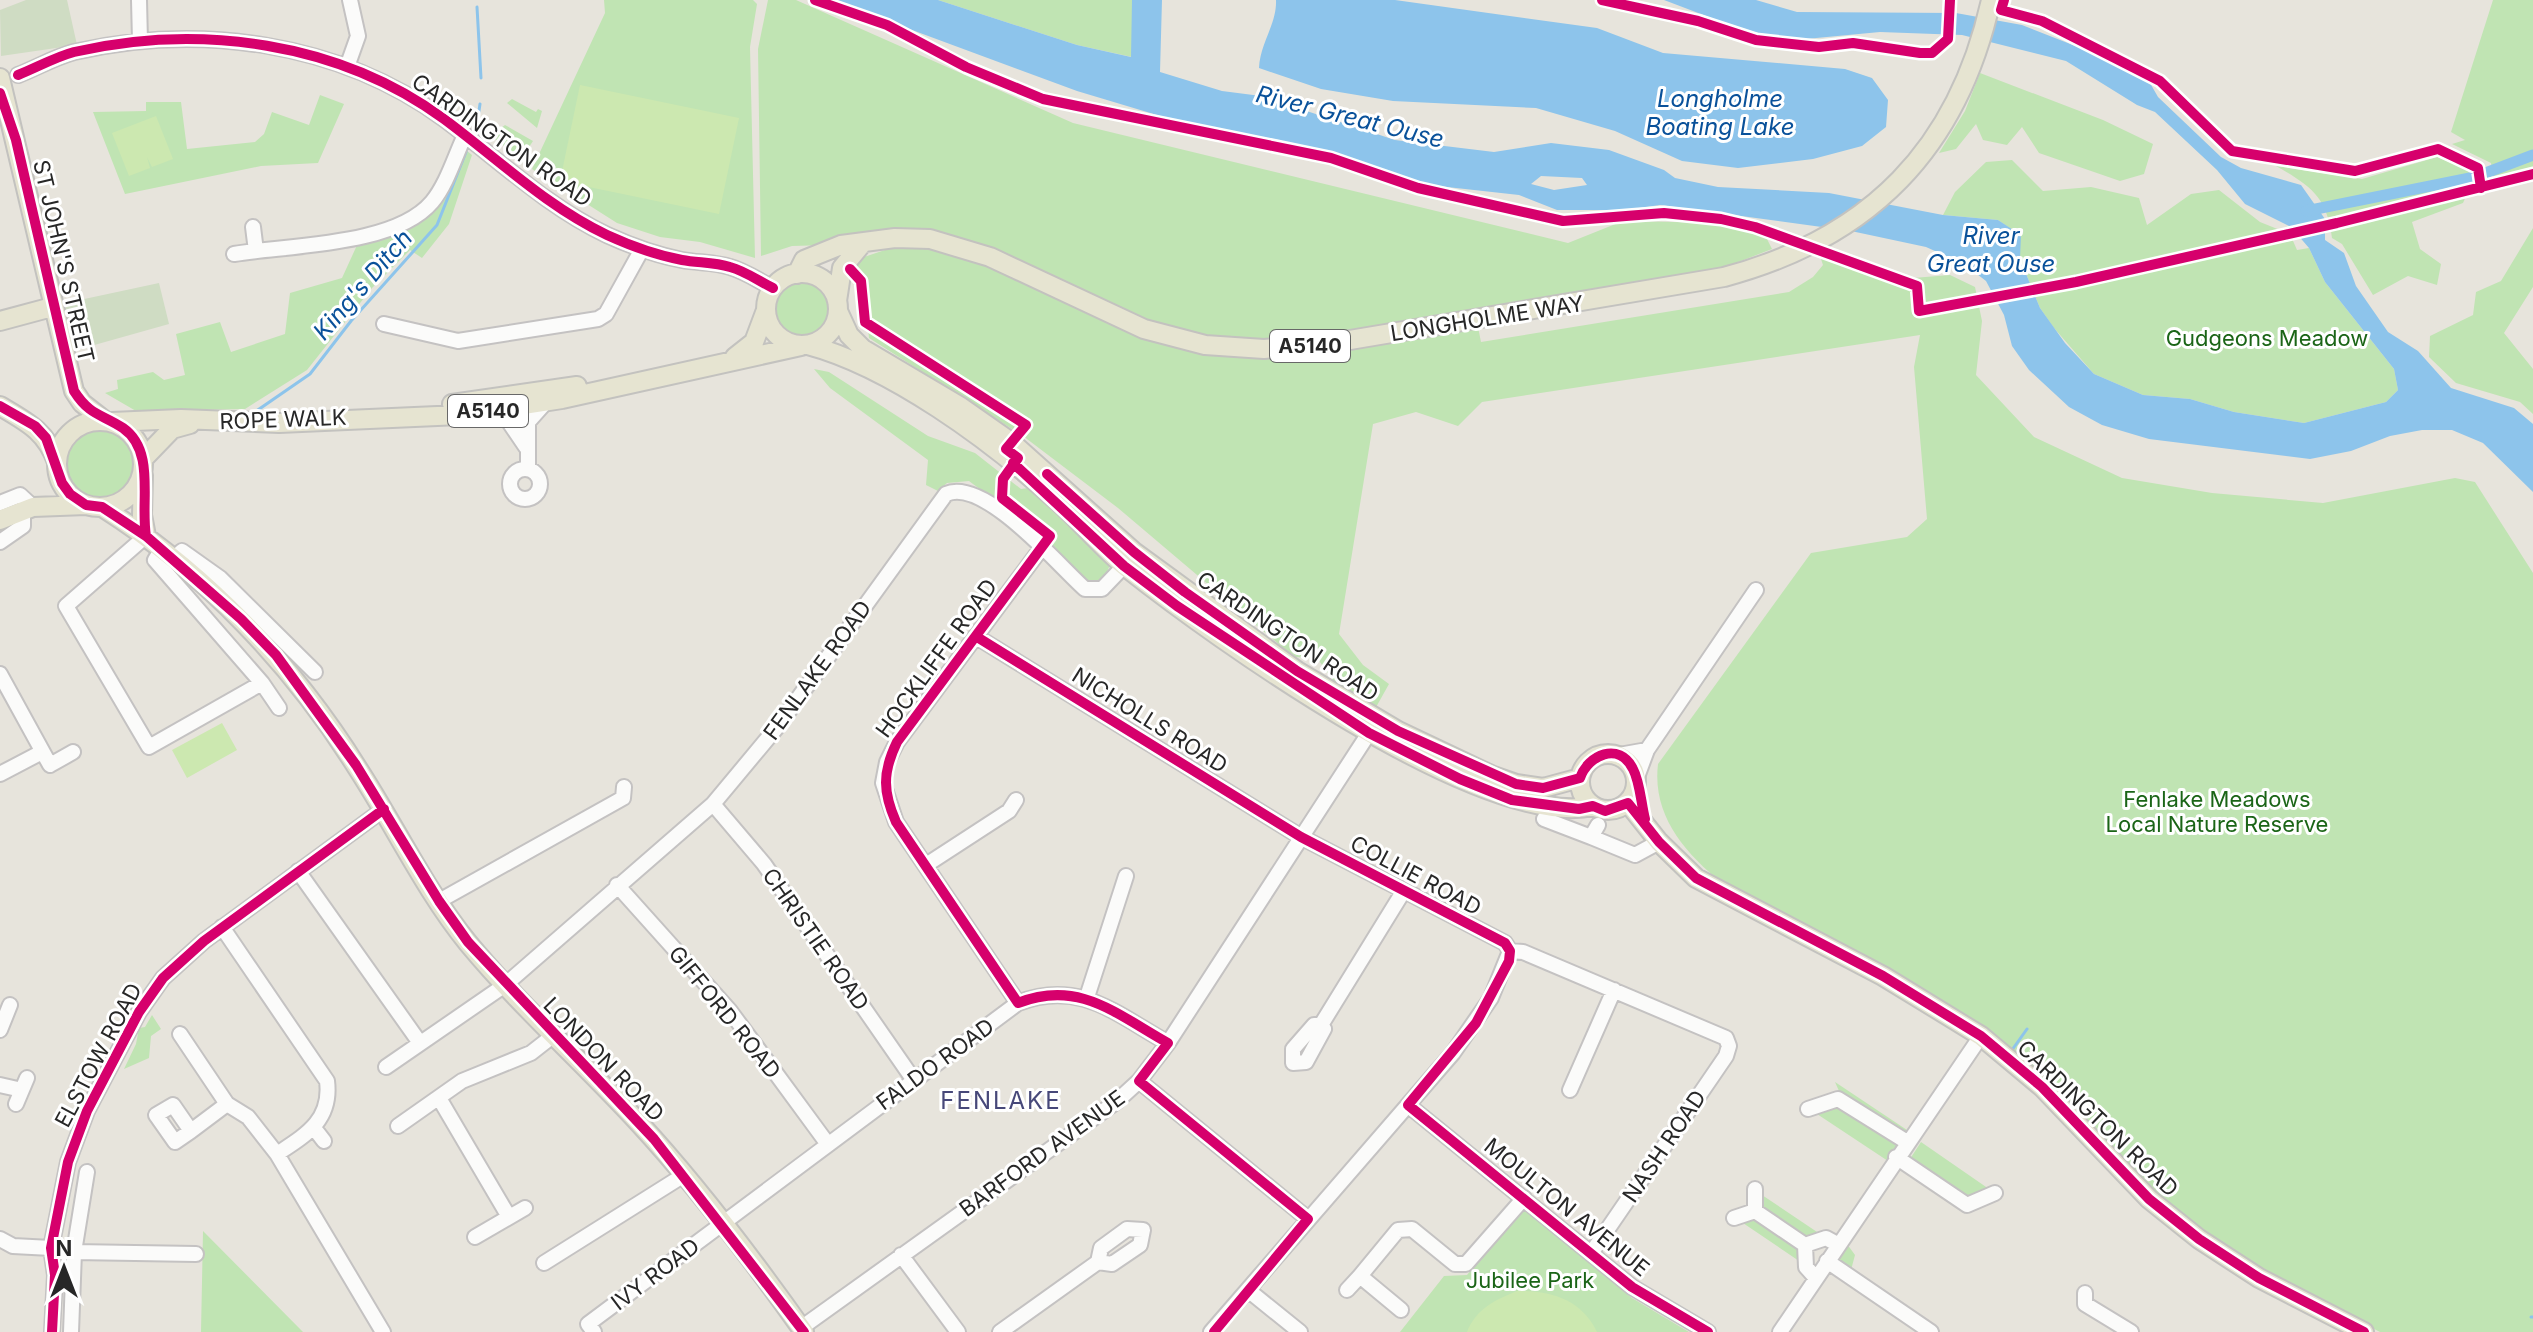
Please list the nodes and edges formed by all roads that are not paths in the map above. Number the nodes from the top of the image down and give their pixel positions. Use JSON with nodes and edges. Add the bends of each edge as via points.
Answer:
{"nodes":[{"id":1,"x":139,"y":0,"type":"edge"},
{"id":2,"x":350,"y":0,"type":"edge"},
{"id":3,"x":1990,"y":5,"type":"edge"},
{"id":4,"x":140,"y":41,"type":"junction"},
{"id":5,"x":347,"y":67,"type":"junction"},
{"id":6,"x":0,"y":69,"type":"edge"},
{"id":7,"x":5,"y":87,"type":"edge"},
{"id":8,"x":465,"y":135,"type":"junction"},
{"id":9,"x":253,"y":227,"type":"dead end"},
{"id":10,"x":861,"y":245,"type":"junction"},
{"id":11,"x":642,"y":249,"type":"junction"},
{"id":12,"x":256,"y":251,"type":"junction"},
{"id":13,"x":234,"y":254,"type":"dead end"},
{"id":14,"x":797,"y":274,"type":"junction"},
{"id":15,"x":773,"y":288,"type":"junction"},
{"id":16,"x":838,"y":306,"type":"junction"},
{"id":17,"x":52,"y":307,"type":"junction"},
{"id":18,"x":766,"y":309,"type":"junction"},
{"id":19,"x":0,"y":321,"type":"edge"},
{"id":20,"x":384,"y":324,"type":"dead end"},
{"id":21,"x":805,"y":345,"type":"junction"},
{"id":22,"x":729,"y":361,"type":"junction"},
{"id":23,"x":608,"y":387,"type":"junction"},
{"id":24,"x":546,"y":402,"type":"junction"},
{"id":25,"x":0,"y":406,"type":"edge"},
{"id":26,"x":478,"y":413,"type":"junction"},
{"id":27,"x":366,"y":416,"type":"junction"},
{"id":28,"x":108,"y":422,"type":"junction"},
{"id":29,"x":200,"y":422,"type":"junction"},
{"id":30,"x":526,"y":447,"type":"junction"},
{"id":31,"x":143,"y":465,"type":"junction"},
{"id":32,"x":58,"y":466,"type":"junction"},
{"id":33,"x":528,"y":469,"type":"dead end"},
{"id":34,"x":0,"y":503,"type":"edge"},
{"id":35,"x":94,"y":506,"type":"junction"},
{"id":36,"x":28,"y":508,"type":"junction"},
{"id":37,"x":0,"y":520,"type":"edge"},
{"id":38,"x":146,"y":536,"type":"junction"},
{"id":39,"x":0,"y":542,"type":"edge"},
{"id":40,"x":1043,"y":546,"type":"junction"},
{"id":41,"x":167,"y":555,"type":"junction"},
{"id":42,"x":1124,"y":566,"type":"junction"},
{"id":43,"x":1756,"y":590,"type":"dead end"},
{"id":44,"x":977,"y":637,"type":"junction"},
{"id":45,"x":315,"y":672,"type":"dead end"},
{"id":46,"x":0,"y":674,"type":"edge"},
{"id":47,"x":262,"y":683,"type":"junction"},
{"id":48,"x":279,"y":708,"type":"dead end"},
{"id":49,"x":1369,"y":733,"type":"junction"},
{"id":50,"x":1647,"y":750,"type":"junction"},
{"id":51,"x":42,"y":752,"type":"junction"},
{"id":52,"x":73,"y":752,"type":"dead end"},
{"id":53,"x":1619,"y":755,"type":"junction"},
{"id":54,"x":0,"y":774,"type":"edge"},
{"id":55,"x":1580,"y":778,"type":"junction"},
{"id":56,"x":1636,"y":781,"type":"junction"},
{"id":57,"x":624,"y":787,"type":"dead end"},
{"id":58,"x":1016,"y":800,"type":"dead end"},
{"id":59,"x":1628,"y":803,"type":"junction"},
{"id":60,"x":713,"y":804,"type":"junction"},
{"id":61,"x":1593,"y":806,"type":"junction"},
{"id":62,"x":384,"y":809,"type":"junction"},
{"id":63,"x":1544,"y":819,"type":"dead end"},
{"id":64,"x":1647,"y":827,"type":"junction"},
{"id":65,"x":1301,"y":837,"type":"junction"},
{"id":66,"x":1659,"y":842,"type":"junction"},
{"id":67,"x":926,"y":865,"type":"junction"},
{"id":68,"x":298,"y":871,"type":"junction"},
{"id":69,"x":1126,"y":876,"type":"dead end"},
{"id":70,"x":617,"y":885,"type":"junction"},
{"id":71,"x":1403,"y":892,"type":"junction"},
{"id":72,"x":439,"y":901,"type":"junction"},
{"id":73,"x":222,"y":927,"type":"junction"},
{"id":74,"x":1510,"y":951,"type":"junction"},
{"id":75,"x":505,"y":985,"type":"junction"},
{"id":76,"x":1614,"y":990,"type":"junction"},
{"id":77,"x":1087,"y":997,"type":"junction"},
{"id":78,"x":1018,"y":1003,"type":"junction"},
{"id":79,"x":9,"y":1005,"type":"edge"},
{"id":80,"x":1321,"y":1025,"type":"dead end"},
{"id":81,"x":0,"y":1030,"type":"edge"},
{"id":82,"x":180,"y":1034,"type":"dead end"},
{"id":83,"x":554,"y":1035,"type":"junction"},
{"id":84,"x":1981,"y":1036,"type":"junction"},
{"id":85,"x":1726,"y":1038,"type":"joint"},
{"id":86,"x":420,"y":1043,"type":"junction"},
{"id":87,"x":1168,"y":1043,"type":"junction"},
{"id":88,"x":386,"y":1067,"type":"dead end"},
{"id":89,"x":913,"y":1079,"type":"junction"},
{"id":90,"x":1139,"y":1081,"type":"junction"},
{"id":91,"x":0,"y":1085,"type":"edge"},
{"id":92,"x":1570,"y":1090,"type":"dead end"},
{"id":93,"x":22,"y":1091,"type":"dead end"},
{"id":94,"x":439,"y":1098,"type":"junction"},
{"id":95,"x":227,"y":1104,"type":"junction"},
{"id":96,"x":1408,"y":1105,"type":"junction"},
{"id":97,"x":1808,"y":1109,"type":"dead end"},
{"id":98,"x":398,"y":1126,"type":"dead end"},
{"id":99,"x":314,"y":1128,"type":"junction"},
{"id":100,"x":191,"y":1131,"type":"dead end"},
{"id":101,"x":324,"y":1141,"type":"dead end"},
{"id":102,"x":1907,"y":1142,"type":"junction"},
{"id":103,"x":827,"y":1143,"type":"junction"},
{"id":104,"x":277,"y":1154,"type":"junction"},
{"id":105,"x":1896,"y":1157,"type":"junction"},
{"id":106,"x":87,"y":1172,"type":"dead end"},
{"id":107,"x":684,"y":1175,"type":"junction"},
{"id":108,"x":1755,"y":1189,"type":"dead end"},
{"id":109,"x":1995,"y":1193,"type":"dead end"},
{"id":110,"x":1524,"y":1198,"type":"junction"},
{"id":111,"x":525,"y":1208,"type":"dead end"},
{"id":112,"x":1755,"y":1211,"type":"junction"},
{"id":113,"x":509,"y":1217,"type":"junction"},
{"id":114,"x":1734,"y":1218,"type":"dead end"},
{"id":115,"x":1308,"y":1219,"type":"junction"},
{"id":116,"x":722,"y":1224,"type":"junction"},
{"id":117,"x":475,"y":1237,"type":"dead end"},
{"id":118,"x":0,"y":1239,"type":"edge"},
{"id":119,"x":1837,"y":1244,"type":"junction"},
{"id":120,"x":1805,"y":1245,"type":"junction"},
{"id":121,"x":51,"y":1248,"type":"junction"},
{"id":122,"x":74,"y":1252,"type":"junction"},
{"id":123,"x":1592,"y":1252,"type":"junction"},
{"id":124,"x":196,"y":1254,"type":"dead end"},
{"id":125,"x":901,"y":1255,"type":"junction"},
{"id":126,"x":1827,"y":1261,"type":"junction"},
{"id":127,"x":1098,"y":1262,"type":"dead end"},
{"id":128,"x":544,"y":1263,"type":"dead end"},
{"id":129,"x":1360,"y":1276,"type":"junction"},
{"id":130,"x":1815,"y":1277,"type":"junction"},
{"id":131,"x":1248,"y":1290,"type":"junction"},
{"id":132,"x":1347,"y":1290,"type":"dead end"},
{"id":133,"x":2082,"y":1302,"type":"dead end"},
{"id":134,"x":1401,"y":1310,"type":"dead end"},
{"id":135,"x":591,"y":1328,"type":"edge"},
{"id":136,"x":802,"y":1330,"type":"edge"},
{"id":137,"x":2357,"y":1331,"type":"edge"},
{"id":138,"x":52,"y":1332,"type":"edge"},
{"id":139,"x":71,"y":1332,"type":"edge"},
{"id":140,"x":383,"y":1332,"type":"edge"},
{"id":141,"x":958,"y":1332,"type":"edge"},
{"id":142,"x":1000,"y":1332,"type":"edge"},
{"id":143,"x":1211,"y":1332,"type":"edge"},
{"id":144,"x":1300,"y":1332,"type":"edge"},
{"id":145,"x":1708,"y":1332,"type":"edge"},
{"id":146,"x":1780,"y":1332,"type":"edge"},
{"id":147,"x":1931,"y":1332,"type":"edge"},
{"id":148,"x":2131,"y":1332,"type":"edge"}],
"edges":[{"from":1,"to":4,"type":"street"},
{"from":2,"to":5,"type":"street","via":[[358,36]]},
{"from":3,"to":10,"type":"main road","name":"LONGHOLME WAY","number":"A5140","via":[[1967,83],[1940,132],[1901,180],[1861,216],[1813,245],[1702,282],[1380,336],[1242,349],[1144,329],[990,257],[944,242],[906,238]]},
{"from":4,"to":5,"type":"street","name":"CARDINGTON ROAD","via":[[286,47]]},
{"from":4,"to":7,"type":"street","name":"CARDINGTON ROAD","via":[[71,53]]},
{"from":5,"to":8,"type":"street","name":"CARDINGTON ROAD","via":[[407,96]]},
{"from":6,"to":7,"type":"street"},
{"from":7,"to":17,"type":"main road","name":"ST JOHN'S STREET"},
{"from":8,"to":11,"type":"street","name":"CARDINGTON ROAD","via":[[561,209]]},
{"from":8,"to":12,"type":"street","via":[[432,202],[413,218],[382,232]]},
{"from":9,"to":12,"type":"street"},
{"from":10,"to":14,"type":"main road","name":"LONGHOLME WAY","number":"A5140","via":[[821,252],[804,260]]},
{"from":10,"to":16,"type":"main road","via":[[842,268]]},
{"from":11,"to":15,"type":"street","name":"CARDINGTON ROAD","via":[[728,266]]},
{"from":11,"to":20,"type":"street","via":[[606,314],[598,319],[458,341]]},
{"from":12,"to":13,"type":"street"},
{"from":14,"to":15,"type":"main road"},
{"from":14,"to":16,"type":"main road","via":[[828,284]]},
{"from":15,"to":18,"type":"main road"},
{"from":16,"to":21,"type":"main road","via":[[832,331]]},
{"from":16,"to":55,"type":"main road","name":"CARDINGTON ROAD","via":[[849,335],[863,349],[1011,442],[1144,560],[1297,671],[1398,731],[1493,776],[1543,788]]},
{"from":17,"to":19,"type":"main road"},
{"from":17,"to":28,"type":"main road","name":"ST JOHN'S STREET","via":[[74,391]]},
{"from":18,"to":21,"type":"main road","via":[[780,338]]},
{"from":18,"to":22,"type":"main road","via":[[754,342]]},
{"from":21,"to":22,"type":"main road","name":"ROPE WALK","number":"A5140"},
{"from":21,"to":42,"type":"main road","name":"CARDINGTON ROAD","via":[[851,358],[953,419],[1054,497]]},
{"from":22,"to":23,"type":"main road","name":"ROPE WALK","number":"A5140"},
{"from":23,"to":24,"type":"main road","name":"ROPE WALK","number":"A5140"},
{"from":23,"to":27,"type":"main road","name":"ROPE WALK","number":"A5140","via":[[553,388]]},
{"from":24,"to":26,"type":"main road","name":"ROPE WALK","number":"A5140"},
{"from":24,"to":30,"type":"street","via":[[530,417]]},
{"from":25,"to":32,"type":"main road","via":[[35,426],[51,445]]},
{"from":26,"to":27,"type":"main road","name":"ROPE WALK","number":"A5140"},
{"from":26,"to":30,"type":"street","via":[[507,419]]},
{"from":27,"to":29,"type":"main road","name":"ROPE WALK","number":"A5140"},
{"from":28,"to":29,"type":"main road","name":"ROPE WALK","number":"A5140"},
{"from":28,"to":31,"type":"main road","via":[[133,437]]},
{"from":28,"to":32,"type":"main road","via":[[74,429],[62,445]]},
{"from":29,"to":31,"type":"main road","name":"ROPE WALK","number":"A5140","via":[[172,429]]},
{"from":30,"to":33,"type":"street"},
{"from":31,"to":35,"type":"main road","via":[[121,501]]},
{"from":31,"to":38,"type":"main road"},
{"from":32,"to":35,"type":"main road","via":[[70,494]]},
{"from":32,"to":36,"type":"main road"},
{"from":34,"to":36,"type":"street","via":[[20,495]]},
{"from":35,"to":36,"type":"main road"},
{"from":35,"to":38,"type":"main road","name":"LONDON ROAD"},
{"from":36,"to":37,"type":"main road"},
{"from":36,"to":39,"type":"street","via":[[23,526]]},
{"from":38,"to":41,"type":"main road","name":"LONDON ROAD"},
{"from":38,"to":47,"type":"street","via":[[66,606],[149,747]]},
{"from":40,"to":42,"type":"street","name":"FENLAKE ROAD","via":[[1085,589],[1102,589]]},
{"from":40,"to":44,"type":"street","name":"HOCKLIFFE ROAD"},
{"from":40,"to":60,"type":"street","name":"FENLAKE ROAD","via":[[969,491],[946,494],[778,726]]},
{"from":41,"to":45,"type":"street","via":[[182,551],[220,578]]},
{"from":41,"to":47,"type":"street","via":[[155,560]]},
{"from":41,"to":62,"type":"main road","name":"LONDON ROAD","via":[[251,629],[302,689]]},
{"from":42,"to":49,"type":"main road","name":"CARDINGTON ROAD"},
{"from":43,"to":50,"type":"street"},
{"from":44,"to":65,"type":"street","name":"NICHOLLS ROAD"},
{"from":44,"to":67,"type":"street","name":"HOCKLIFFE ROAD","via":[[887,762],[886,799]]},
{"from":46,"to":51,"type":"street"},
{"from":47,"to":48,"type":"street"},
{"from":49,"to":61,"type":"main road","name":"CARDINGTON ROAD","via":[[1512,800],[1579,809]]},
{"from":49,"to":65,"type":"street","name":"BARFORD AVENUE"},
{"from":50,"to":53,"type":"street"},
{"from":50,"to":56,"type":"street"},
{"from":51,"to":52,"type":"street","via":[[50,765]]},
{"from":51,"to":54,"type":"street"},
{"from":53,"to":55,"type":"main road","via":[[1604,753],[1589,760]]},
{"from":53,"to":56,"type":"main road","via":[[1631,764]]},
{"from":55,"to":61,"type":"main road","via":[[1581,790]]},
{"from":56,"to":59,"type":"main road"},
{"from":56,"to":64,"type":"main road","name":"CARDINGTON ROAD"},
{"from":57,"to":72,"type":"street","via":[[623,798]]},
{"from":58,"to":67,"type":"street","via":[[1009,811]]},
{"from":59,"to":61,"type":"main road","via":[[1605,811]]},
{"from":59,"to":64,"type":"main road","name":"CARDINGTON ROAD"},
{"from":60,"to":70,"type":"street","name":"FENLAKE ROAD"},
{"from":60,"to":89,"type":"street","name":"CHRISTIE ROAD","via":[[764,864]]},
{"from":62,"to":68,"type":"street","name":"ELSTOW ROAD"},
{"from":62,"to":72,"type":"main road","name":"LONDON ROAD"},
{"from":63,"to":66,"type":"street","via":[[1595,831],[1635,855]]},
{"from":64,"to":66,"type":"main road","name":"CARDINGTON ROAD"},
{"from":65,"to":71,"type":"street","name":"COLLIE ROAD"},
{"from":65,"to":87,"type":"street","name":"BARFORD AVENUE"},
{"from":66,"to":84,"type":"main road","name":"CARDINGTON ROAD","via":[[1696,878],[1883,976]]},
{"from":67,"to":78,"type":"street","name":"HOCKLIFFE ROAD"},
{"from":68,"to":73,"type":"street","name":"ELSTOW ROAD"},
{"from":68,"to":86,"type":"street"},
{"from":69,"to":77,"type":"street"},
{"from":70,"to":75,"type":"street","name":"FENLAKE ROAD"},
{"from":70,"to":103,"type":"street","name":"GIFFORD ROAD","via":[[730,1011]]},
{"from":71,"to":74,"type":"street","name":"COLLIE ROAD","via":[[1505,943]]},
{"from":71,"to":80,"type":"street"},
{"from":72,"to":75,"type":"main road","name":"LONDON ROAD"},
{"from":73,"to":99,"type":"street","via":[[322,1070],[327,1102]]},
{"from":73,"to":121,"type":"street","name":"ELSTOW ROAD","via":[[156,988],[99,1087],[68,1162]]},
{"from":74,"to":76,"type":"street","name":"COLLIE ROAD"},
{"from":74,"to":96,"type":"street","via":[[1476,1023]]},
{"from":75,"to":83,"type":"main road","name":"LONDON ROAD"},
{"from":75,"to":86,"type":"street","name":"FENLAKE ROAD"},
{"from":76,"to":85,"type":"street","name":"COLLIE ROAD"},
{"from":76,"to":92,"type":"street"},
{"from":77,"to":78,"type":"street","name":"FALDO ROAD","via":[[1055,993]]},
{"from":77,"to":87,"type":"street","name":"FALDO ROAD"},
{"from":78,"to":89,"type":"street","name":"FALDO ROAD"},
{"from":79,"to":81,"type":"street"},
{"from":82,"to":95,"type":"street"},
{"from":83,"to":94,"type":"street","via":[[537,1050],[479,1072]]},
{"from":83,"to":107,"type":"main road","name":"LONDON ROAD"},
{"from":84,"to":102,"type":"street"},
{"from":84,"to":137,"type":"main road","name":"CARDINGTON ROAD","via":[[2042,1087],[2149,1199],[2199,1239]]},
{"from":85,"to":123,"type":"street","name":"NASH ROAD","via":[[1726,1056]]},
{"from":86,"to":88,"type":"street","name":"FENLAKE ROAD"},
{"from":87,"to":90,"type":"street","name":"BARFORD AVENUE"},
{"from":89,"to":103,"type":"street","name":"FALDO ROAD"},
{"from":90,"to":115,"type":"street"},
{"from":90,"to":125,"type":"street","name":"BARFORD AVENUE"},
{"from":91,"to":93,"type":"street"},
{"from":94,"to":98,"type":"street"},
{"from":94,"to":113,"type":"street"},
{"from":95,"to":100,"type":"street"},
{"from":95,"to":104,"type":"street","via":[[248,1117]]},
{"from":96,"to":110,"type":"street","name":"MOULTON AVENUE"},
{"from":96,"to":115,"type":"street"},
{"from":97,"to":102,"type":"street","via":[[1838,1099]]},
{"from":99,"to":101,"type":"street"},
{"from":99,"to":104,"type":"street"},
{"from":102,"to":105,"type":"street"},
{"from":103,"to":116,"type":"street","name":"FALDO ROAD"},
{"from":104,"to":140,"type":"street"},
{"from":105,"to":109,"type":"street","via":[[1967,1205]]},
{"from":105,"to":119,"type":"street"},
{"from":106,"to":122,"type":"street"},
{"from":107,"to":116,"type":"main road","name":"LONDON ROAD"},
{"from":107,"to":128,"type":"street"},
{"from":108,"to":112,"type":"street"},
{"from":110,"to":123,"type":"street","name":"MOULTON AVENUE"},
{"from":110,"to":129,"type":"street","via":[[1466,1264],[1455,1264],[1412,1229],[1398,1230]]},
{"from":111,"to":113,"type":"street"},
{"from":112,"to":114,"type":"street"},
{"from":112,"to":120,"type":"street"},
{"from":113,"to":117,"type":"street"},
{"from":115,"to":131,"type":"street"},
{"from":116,"to":135,"type":"street","name":"IVY ROAD"},
{"from":116,"to":136,"type":"main road","name":"LONDON ROAD"},
{"from":118,"to":121,"type":"street","via":[[13,1246]]},
{"from":119,"to":120,"type":"street","via":[[1826,1238]]},
{"from":119,"to":126,"type":"street"},
{"from":120,"to":130,"type":"street","via":[[1806,1267]]},
{"from":121,"to":138,"type":"street","name":"ELSTOW ROAD"},
{"from":122,"to":124,"type":"street"},
{"from":122,"to":139,"type":"street"},
{"from":123,"to":145,"type":"street","name":"MOULTON AVENUE","via":[[1632,1287]]},
{"from":125,"to":136,"type":"street","name":"BARFORD AVENUE"},
{"from":125,"to":141,"type":"street"},
{"from":126,"to":130,"type":"street"},
{"from":126,"to":147,"type":"street"},
{"from":127,"to":142,"type":"street"},
{"from":129,"to":132,"type":"street"},
{"from":129,"to":134,"type":"street"},
{"from":130,"to":146,"type":"street"},
{"from":131,"to":143,"type":"street"},
{"from":131,"to":144,"type":"street"},
{"from":133,"to":148,"type":"street"}]}
